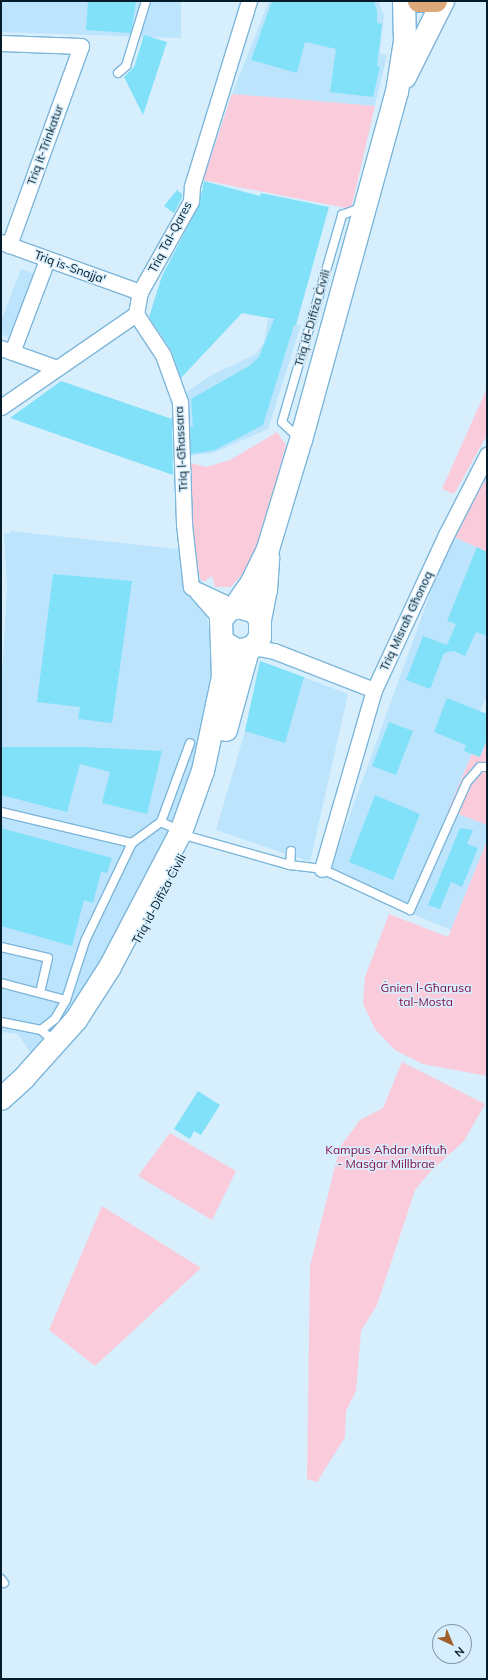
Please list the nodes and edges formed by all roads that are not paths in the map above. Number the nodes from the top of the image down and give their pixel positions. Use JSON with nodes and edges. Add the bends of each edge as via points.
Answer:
{"nodes":[{"id":1,"x":146,"y":1,"type":"edge"},
{"id":2,"x":249,"y":1,"type":"edge"},
{"id":3,"x":404,"y":1,"type":"edge"},
{"id":4,"x":419,"y":1,"type":"edge"},
{"id":5,"x":436,"y":1,"type":"edge"},
{"id":6,"x":444,"y":1,"type":"edge"},
{"id":7,"x":1,"y":43,"type":"edge"},
{"id":8,"x":118,"y":73,"type":"dead end"},
{"id":9,"x":397,"y":92,"type":"junction"},
{"id":10,"x":5,"y":243,"type":"edge"},
{"id":11,"x":47,"y":260,"type":"junction"},
{"id":12,"x":140,"y":292,"type":"junction"},
{"id":13,"x":136,"y":314,"type":"junction"},
{"id":14,"x":7,"y":350,"type":"edge"},
{"id":15,"x":57,"y":368,"type":"junction"},
{"id":16,"x":1,"y":408,"type":"edge"},
{"id":17,"x":487,"y":455,"type":"edge"},
{"id":18,"x":268,"y":549,"type":"junction"},
{"id":19,"x":229,"y":612,"type":"junction"},
{"id":20,"x":261,"y":624,"type":"junction"},
{"id":21,"x":223,"y":642,"type":"junction"},
{"id":22,"x":250,"y":648,"type":"junction"},
{"id":23,"x":274,"y":651,"type":"junction"},
{"id":24,"x":374,"y":690,"type":"junction"},
{"id":25,"x":190,"y":743,"type":"dead end"},
{"id":26,"x":487,"y":767,"type":"edge"},
{"id":27,"x":192,"y":771,"type":"junction"},
{"id":28,"x":1,"y":812,"type":"edge"},
{"id":29,"x":161,"y":822,"type":"junction"},
{"id":30,"x":186,"y":834,"type":"junction"},
{"id":31,"x":132,"y":843,"type":"junction"},
{"id":32,"x":290,"y":851,"type":"dead end"},
{"id":33,"x":290,"y":865,"type":"junction"},
{"id":34,"x":322,"y":869,"type":"junction"},
{"id":35,"x":1,"y":947,"type":"edge"},
{"id":36,"x":1,"y":983,"type":"edge"},
{"id":37,"x":40,"y":992,"type":"junction"},
{"id":38,"x":66,"y":1000,"type":"junction"},
{"id":39,"x":1,"y":1022,"type":"edge"},
{"id":40,"x":48,"y":1036,"type":"junction"},
{"id":41,"x":1,"y":1099,"type":"edge"},
{"id":42,"x":1,"y":1108,"type":"edge"}],
"edges":[{"from":1,"to":8,"type":"lane","via":[[126,66]]},
{"from":2,"to":12,"type":"street","name":"Triq Tal-Qares","via":[[192,186],[191,201]]},
{"from":3,"to":9,"type":"main road","name":"Triq id-Difiża Ċivili","via":[[404,41]]},
{"from":4,"to":5,"type":"main road"},
{"from":6,"to":9,"type":"main road","name":"Triq id-Difiża Ċivili"},
{"from":7,"to":10,"type":"street","name":"Triq it-Trinkatur","via":[[81,46]]},
{"from":9,"to":18,"type":"main road","name":"Triq id-Difiża Ċivili","via":[[301,440]]},
{"from":10,"to":11,"type":"street","name":"Triq is-Snajja'"},
{"from":11,"to":12,"type":"street","name":"Triq is-Snajja'"},
{"from":11,"to":14,"type":"street"},
{"from":12,"to":13,"type":"street","name":"Triq Tal-Qares"},
{"from":13,"to":15,"type":"street"},
{"from":13,"to":19,"type":"street","name":"Triq l-Għassara","via":[[163,355],[180,402],[184,524],[194,589],[223,602]]},
{"from":14,"to":15,"type":"street"},
{"from":15,"to":16,"type":"street"},
{"from":17,"to":24,"type":"street","name":"Triq Misraħ Għonoq","via":[[447,532]]},
{"from":18,"to":19,"type":"main road","name":"Triq id-Difiża Ċivili","via":[[252,582]]},
{"from":18,"to":20,"type":"main road","name":"Triq id-Difiża Ċivili"},
{"from":19,"to":20,"type":"main road","via":[[247,608]]},
{"from":19,"to":21,"type":"main road","name":"Triq id-Difiża Ċivili","via":[[219,634]]},
{"from":20,"to":22,"type":"main road","name":"Triq id-Difiża Ċivili","via":[[258,643]]},
{"from":20,"to":23,"type":"street"},
{"from":21,"to":22,"type":"main road","via":[[230,648]]},
{"from":21,"to":27,"type":"main road","name":"Triq id-Difiża Ċivili","via":[[223,677]]},
{"from":22,"to":23,"type":"street"},
{"from":22,"to":30,"type":"main road","name":"Triq id-Difiża Ċivili","via":[[226,730]]},
{"from":23,"to":24,"type":"street"},
{"from":24,"to":34,"type":"street","name":"Triq Misraħ Għonoq"},
{"from":25,"to":27,"type":"lane"},
{"from":26,"to":34,"type":"lane","via":[[480,766],[467,782],[410,910]]},
{"from":27,"to":29,"type":"lane"},
{"from":27,"to":30,"type":"main road","name":"Triq id-Difiża Ċivili"},
{"from":28,"to":31,"type":"lane"},
{"from":29,"to":30,"type":"lane"},
{"from":29,"to":31,"type":"lane"},
{"from":30,"to":33,"type":"lane"},
{"from":30,"to":40,"type":"main road","name":"Triq id-Difiża Ċivili","via":[[110,968],[76,1020]]},
{"from":30,"to":42,"type":"main road","name":"Triq id-Difiża Ċivili","via":[[148,923],[118,975],[82,1026]]},
{"from":31,"to":38,"type":"lane","via":[[85,941]]},
{"from":32,"to":33,"type":"lane"},
{"from":33,"to":34,"type":"lane"},
{"from":35,"to":37,"type":"lane","via":[[48,958]]},
{"from":36,"to":37,"type":"lane"},
{"from":37,"to":38,"type":"lane"},
{"from":38,"to":40,"type":"lane"},
{"from":39,"to":40,"type":"lane"},
{"from":40,"to":41,"type":"main road","name":"Triq id-Difiża Ċivili"}]}
